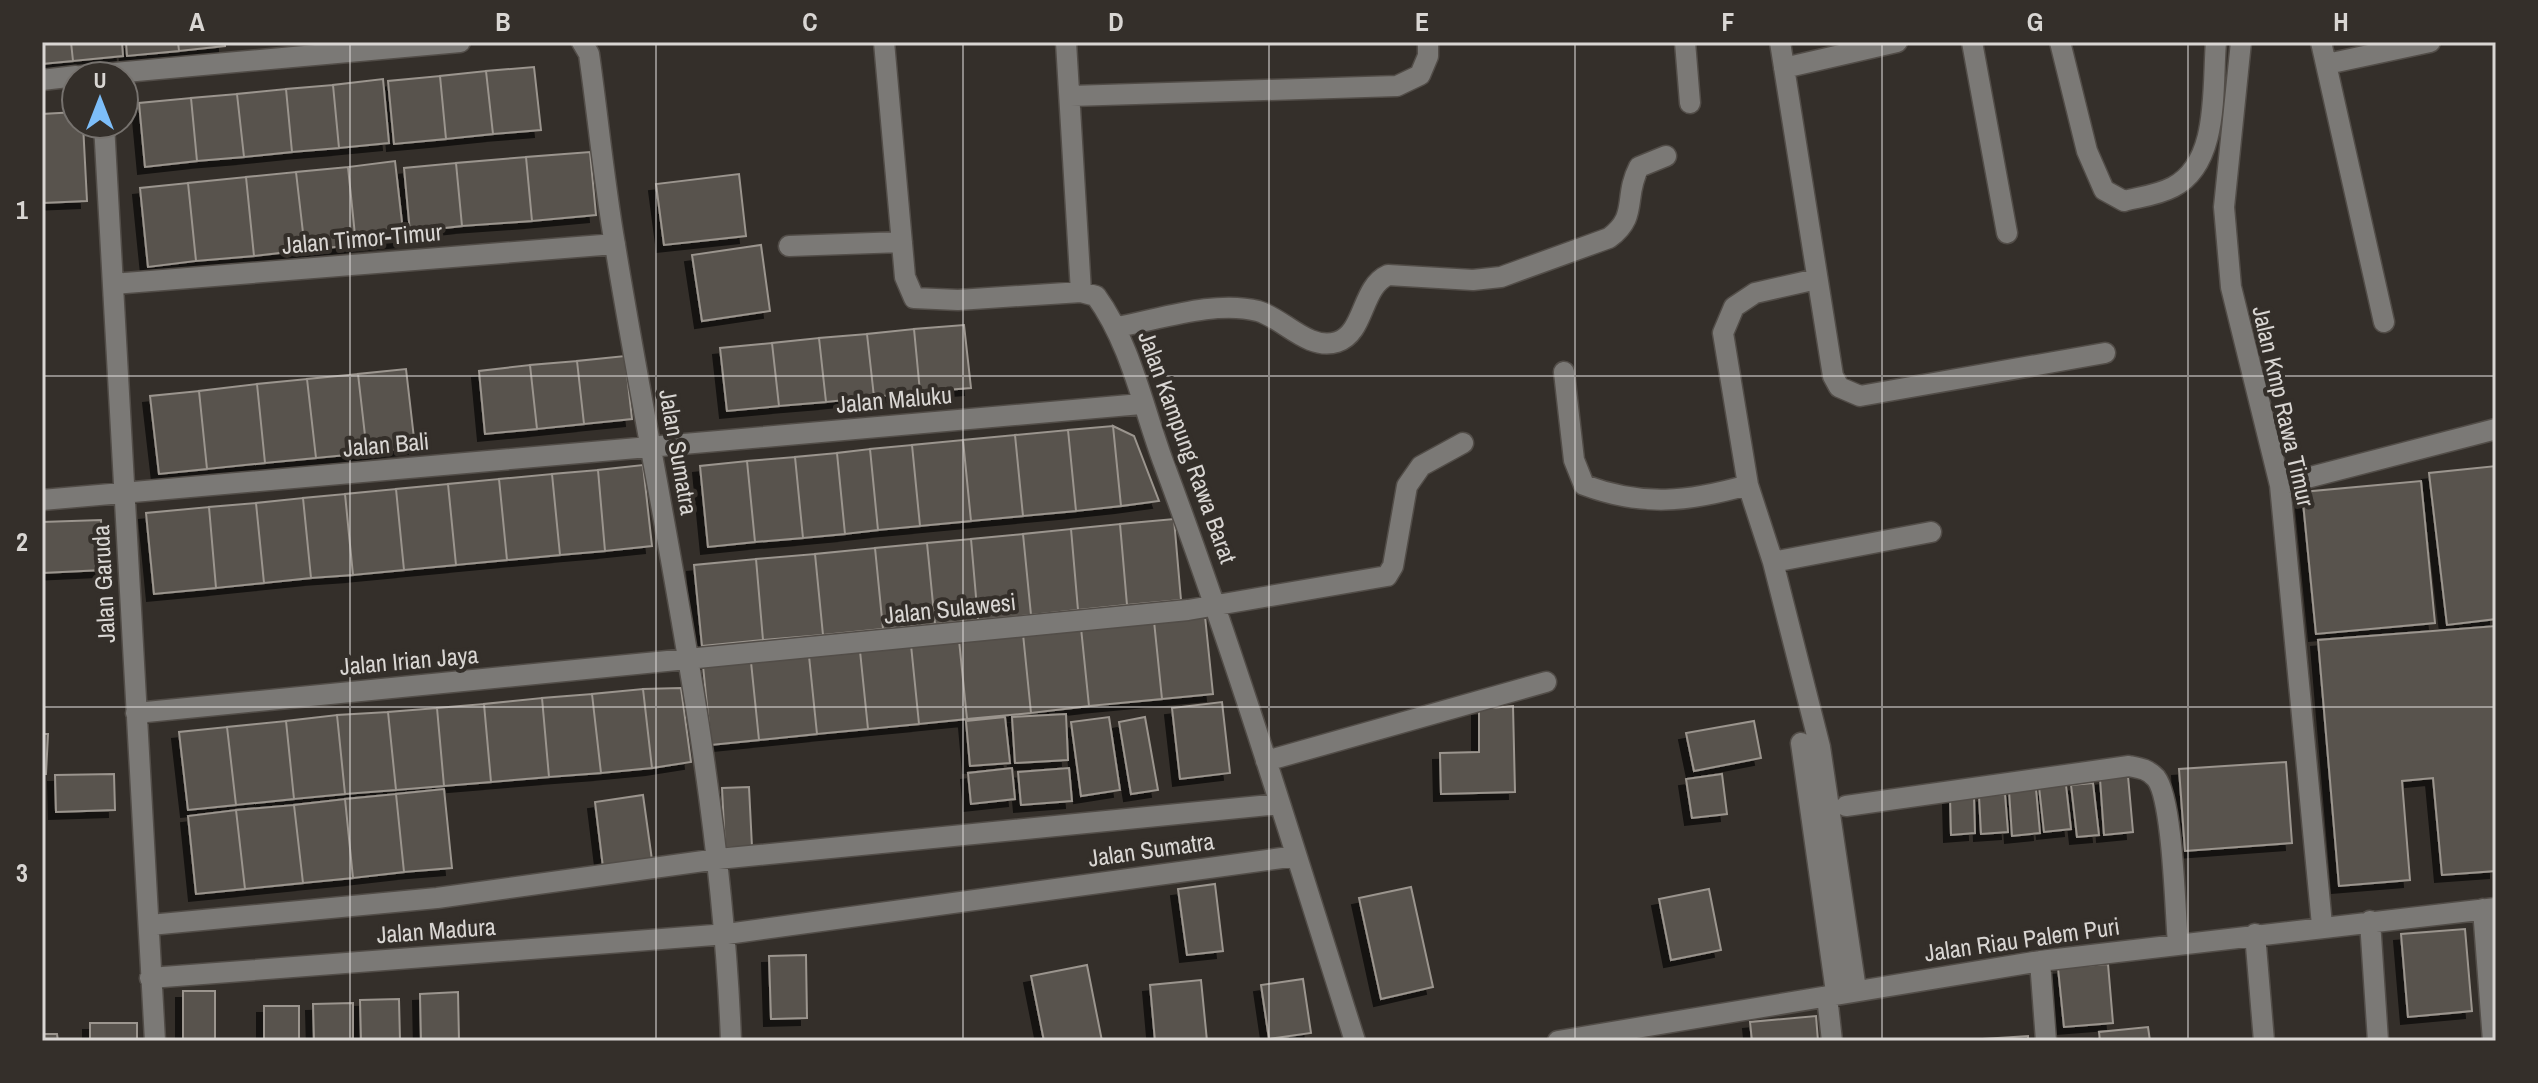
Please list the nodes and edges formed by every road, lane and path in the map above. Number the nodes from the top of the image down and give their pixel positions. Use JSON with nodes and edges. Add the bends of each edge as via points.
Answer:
{"nodes":[{"id":1,"x":460,"y":42,"type":"edge"},
{"id":2,"x":884,"y":42,"type":"edge"},
{"id":3,"x":1066,"y":42,"type":"edge"},
{"id":4,"x":1428,"y":42,"type":"edge"},
{"id":5,"x":1685,"y":42,"type":"edge"},
{"id":6,"x":1780,"y":42,"type":"edge"},
{"id":7,"x":1897,"y":42,"type":"edge"},
{"id":8,"x":1972,"y":42,"type":"edge"},
{"id":9,"x":2060,"y":42,"type":"edge"},
{"id":10,"x":2216,"y":42,"type":"edge"},
{"id":11,"x":2241,"y":42,"type":"edge"},
{"id":12,"x":2321,"y":42,"type":"edge"},
{"id":13,"x":2430,"y":42,"type":"edge"},
{"id":14,"x":428,"y":44,"type":"edge"},
{"id":15,"x":590,"y":46,"type":"edge"},
{"id":16,"x":2327,"y":64,"type":"junction"},
{"id":17,"x":1784,"y":68,"type":"junction"},
{"id":18,"x":140,"y":71,"type":"edge"},
{"id":19,"x":1071,"y":96,"type":"junction"},
{"id":20,"x":1690,"y":103,"type":"dead end"},
{"id":21,"x":105,"y":140,"type":"edge"},
{"id":22,"x":1666,"y":156,"type":"dead end"},
{"id":23,"x":2007,"y":233,"type":"dead end"},
{"id":24,"x":902,"y":242,"type":"junction"},
{"id":25,"x":615,"y":244,"type":"junction"},
{"id":26,"x":789,"y":246,"type":"dead end"},
{"id":27,"x":1817,"y":279,"type":"junction"},
{"id":28,"x":113,"y":284,"type":"junction"},
{"id":29,"x":1081,"y":292,"type":"junction"},
{"id":30,"x":2384,"y":322,"type":"dead end"},
{"id":31,"x":1118,"y":327,"type":"junction"},
{"id":32,"x":2105,"y":353,"type":"dead end"},
{"id":33,"x":1564,"y":372,"type":"dead end"},
{"id":34,"x":1141,"y":404,"type":"junction"},
{"id":35,"x":2496,"y":429,"type":"edge"},
{"id":36,"x":1463,"y":443,"type":"dead end"},
{"id":37,"x":652,"y":447,"type":"junction"},
{"id":38,"x":1748,"y":485,"type":"junction"},
{"id":39,"x":2280,"y":485,"type":"junction"},
{"id":40,"x":125,"y":493,"type":"junction"},
{"id":41,"x":42,"y":500,"type":"edge"},
{"id":42,"x":1931,"y":532,"type":"dead end"},
{"id":43,"x":1773,"y":562,"type":"junction"},
{"id":44,"x":1217,"y":605,"type":"junction"},
{"id":45,"x":687,"y":660,"type":"junction"},
{"id":46,"x":1546,"y":682,"type":"dead end"},
{"id":47,"x":136,"y":713,"type":"junction"},
{"id":48,"x":1266,"y":761,"type":"junction"},
{"id":49,"x":1280,"y":804,"type":"junction"},
{"id":50,"x":1846,"y":806,"type":"dead end"},
{"id":51,"x":1296,"y":856,"type":"junction"},
{"id":52,"x":718,"y":859,"type":"junction"},
{"id":53,"x":2490,"y":908,"type":"edge"},
{"id":54,"x":2370,"y":921,"type":"junction"},
{"id":55,"x":150,"y":925,"type":"junction"},
{"id":56,"x":2322,"y":925,"type":"junction"},
{"id":57,"x":727,"y":934,"type":"junction"},
{"id":58,"x":2255,"y":934,"type":"junction"},
{"id":59,"x":2178,"y":944,"type":"junction"},
{"id":60,"x":2040,"y":961,"type":"junction"},
{"id":61,"x":150,"y":978,"type":"junction"},
{"id":62,"x":1840,"y":993,"type":"junction"},
{"id":63,"x":1644,"y":1034,"type":"edge"},
{"id":64,"x":155,"y":1041,"type":"edge"},
{"id":65,"x":731,"y":1041,"type":"edge"},
{"id":66,"x":1355,"y":1041,"type":"edge"},
{"id":67,"x":1558,"y":1041,"type":"edge"},
{"id":68,"x":1832,"y":1041,"type":"edge"},
{"id":69,"x":2046,"y":1041,"type":"edge"},
{"id":70,"x":2264,"y":1041,"type":"edge"},
{"id":71,"x":2378,"y":1041,"type":"edge"},
{"id":72,"x":2493,"y":1041,"type":"edge"}],
"edges":[{"from":1,"to":14,"type":"street"},
{"from":2,"to":24,"type":"street"},
{"from":3,"to":19,"type":"street"},
{"from":4,"to":19,"type":"street","via":[[1420,75],[1397,86]]},
{"from":5,"to":20,"type":"street"},
{"from":6,"to":17,"type":"street"},
{"from":7,"to":17,"type":"street"},
{"from":8,"to":23,"type":"street"},
{"from":9,"to":10,"type":"street","via":[[2087,151],[2104,190],[2124,201],[2175,187],[2206,148]]},
{"from":11,"to":39,"type":"street","name":"Jalan Kmp Rawa Timur","via":[[2224,207],[2229,273]]},
{"from":12,"to":16,"type":"street"},
{"from":13,"to":16,"type":"street"},
{"from":14,"to":18,"type":"street"},
{"from":15,"to":25,"type":"street","name":"Jalan Sumatra"},
{"from":16,"to":30,"type":"street"},
{"from":17,"to":27,"type":"street"},
{"from":19,"to":29,"type":"street"},
{"from":21,"to":28,"type":"street","name":"Jalan Garuda"},
{"from":22,"to":31,"type":"street","via":[[1639,167],[1630,186],[1624,227],[1609,238],[1501,277],[1388,275],[1375,281],[1340,341],[1326,343],[1261,312],[1235,308]]},
{"from":24,"to":26,"type":"street"},
{"from":24,"to":29,"type":"street","via":[[905,277],[914,298]]},
{"from":25,"to":28,"type":"street","name":"Jalan Timor-Timur"},
{"from":25,"to":37,"type":"street","name":"Jalan Sumatra"},
{"from":27,"to":32,"type":"street","via":[[1833,376],[1847,393],[1860,396]]},
{"from":27,"to":38,"type":"street","via":[[1755,293],[1734,307],[1723,333]]},
{"from":28,"to":40,"type":"street","name":"Jalan Garuda"},
{"from":29,"to":31,"type":"street","name":"Jalan Kampung Rawa Barat","via":[[1096,296]]},
{"from":31,"to":34,"type":"street","name":"Jalan Kampung Rawa Barat"},
{"from":33,"to":38,"type":"street","via":[[1574,460],[1584,485],[1621,499],[1663,500],[1711,496]]},
{"from":34,"to":37,"type":"street","name":"Jalan Maluku"},
{"from":34,"to":44,"type":"street","name":"Jalan Kampung Rawa Barat"},
{"from":35,"to":39,"type":"street"},
{"from":36,"to":44,"type":"street","name":"Jalan Sulawesi","via":[[1421,466],[1407,486],[1387,576]]},
{"from":37,"to":40,"type":"street","name":"Jalan Bali"},
{"from":37,"to":45,"type":"street","name":"Jalan Sumatra"},
{"from":38,"to":43,"type":"street"},
{"from":39,"to":56,"type":"street","name":"Jalan Kmp Rawa Timur"},
{"from":40,"to":41,"type":"street","name":"Jalan Bali"},
{"from":40,"to":47,"type":"street","name":"Jalan Garuda"},
{"from":42,"to":43,"type":"street"},
{"from":43,"to":62,"type":"street","via":[[1810,745]]},
{"from":44,"to":45,"type":"street","name":"Jalan Sulawesi"},
{"from":44,"to":48,"type":"street","name":"Jalan Kampung Rawa Barat"},
{"from":45,"to":47,"type":"street","name":"Jalan Irian Jaya"},
{"from":45,"to":52,"type":"street","name":"Jalan Sumatra"},
{"from":46,"to":48,"type":"street"},
{"from":47,"to":55,"type":"street","name":"Jalan Garuda"},
{"from":48,"to":49,"type":"street","name":"Jalan Kampung Rawa Barat"},
{"from":49,"to":51,"type":"street","name":"Jalan Kampung Rawa Barat"},
{"from":49,"to":52,"type":"street","name":"Jalan Sumatra"},
{"from":50,"to":59,"type":"street","via":[[2129,766],[2145,768],[2157,779],[2166,809]]},
{"from":51,"to":57,"type":"street","name":"Jalan Sumatra"},
{"from":51,"to":66,"type":"street","name":"Jalan Kampung Rawa Barat"},
{"from":52,"to":55,"type":"street","name":"Jalan Madura","via":[[437,898]]},
{"from":52,"to":57,"type":"street","name":"Jalan Sumatra"},
{"from":53,"to":54,"type":"street","name":"Jalan Riau Palem Puri"},
{"from":53,"to":72,"type":"street"},
{"from":54,"to":56,"type":"street","name":"Jalan Riau Palem Puri"},
{"from":54,"to":71,"type":"street"},
{"from":55,"to":61,"type":"street","name":"Jalan Garuda"},
{"from":56,"to":58,"type":"street","name":"Jalan Riau Palem Puri"},
{"from":57,"to":61,"type":"street","name":"Jalan Madura"},
{"from":57,"to":65,"type":"street","name":"Jalan Sumatra"},
{"from":58,"to":59,"type":"street","name":"Jalan Riau Palem Puri"},
{"from":58,"to":70,"type":"street"},
{"from":59,"to":60,"type":"street","name":"Jalan Riau Palem Puri"},
{"from":60,"to":62,"type":"street","name":"Jalan Riau Palem Puri"},
{"from":60,"to":69,"type":"street"},
{"from":61,"to":64,"type":"street","name":"Jalan Garuda"},
{"from":62,"to":63,"type":"street","name":"Jalan Riau Palem Puri"},
{"from":62,"to":68,"type":"street"},
{"from":63,"to":67,"type":"street","name":"Jalan Riau Palem Puri"}]}
